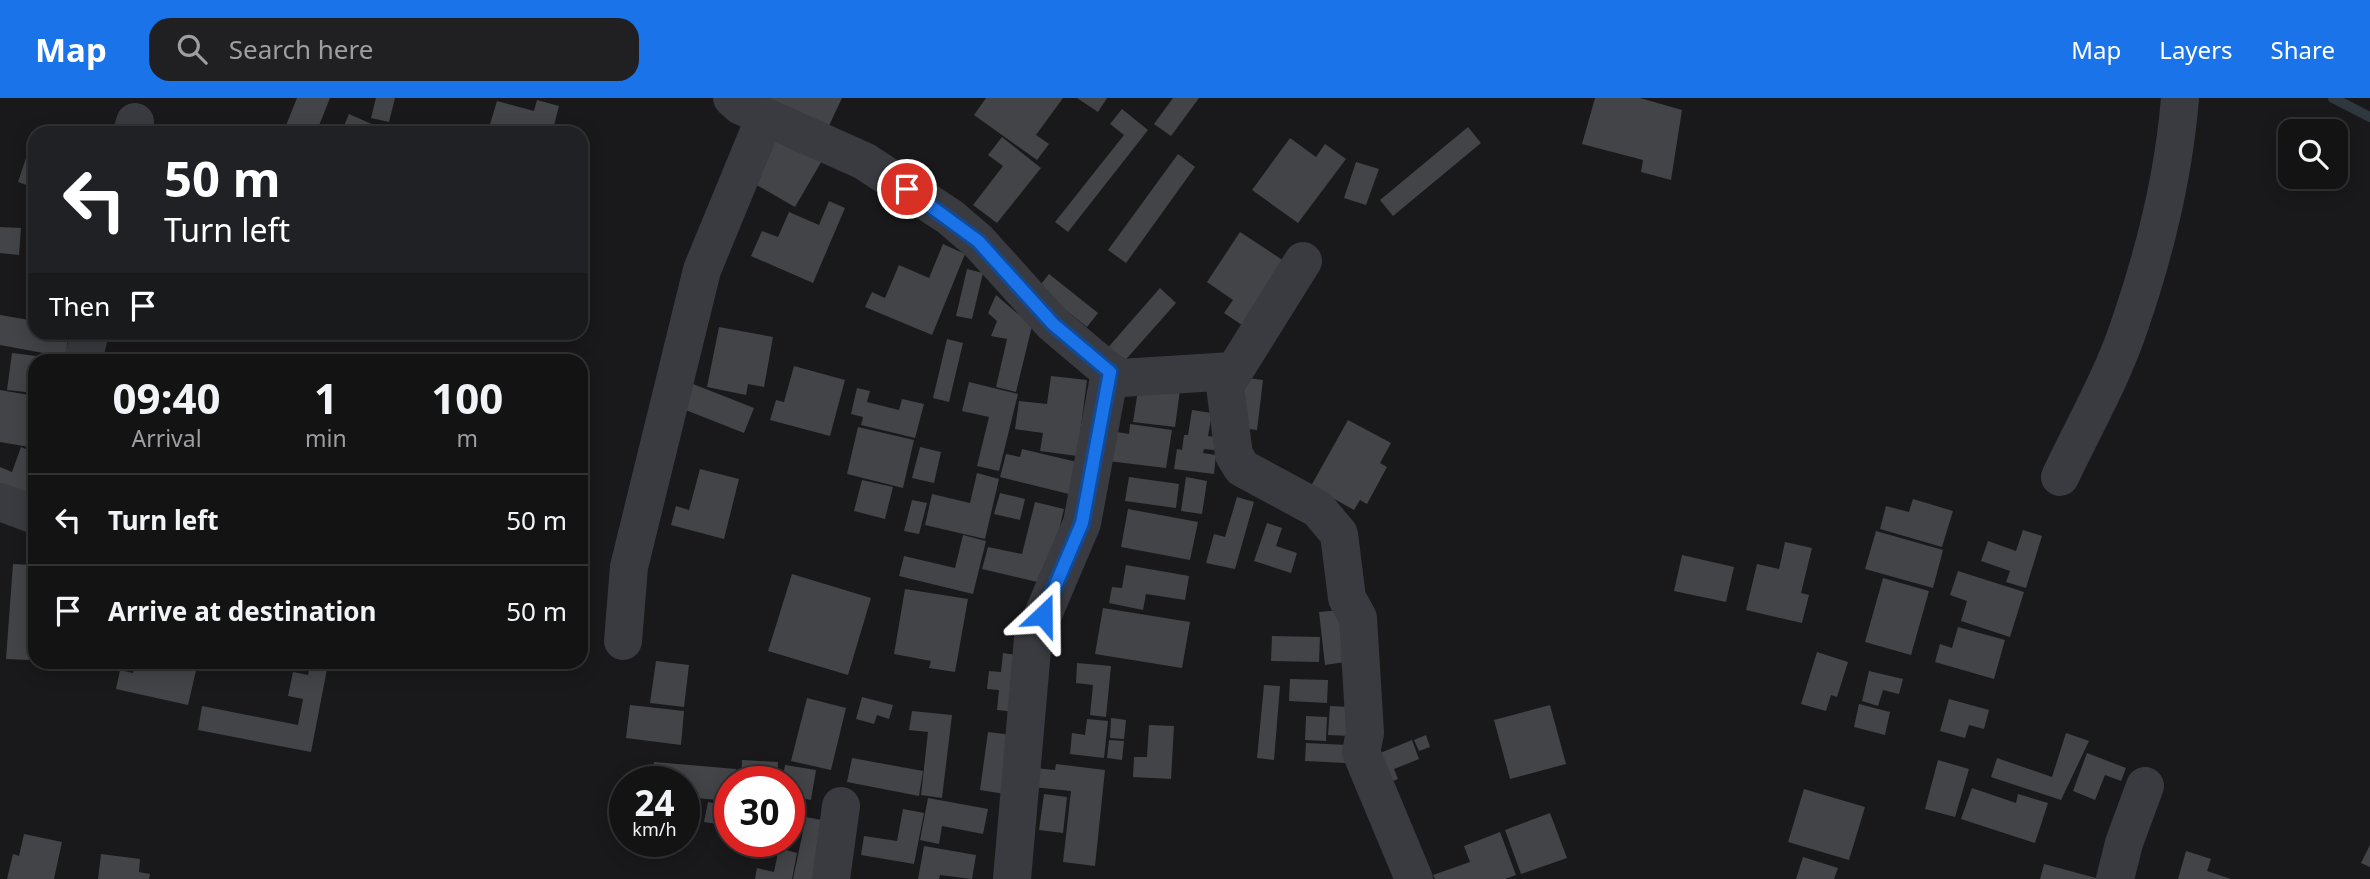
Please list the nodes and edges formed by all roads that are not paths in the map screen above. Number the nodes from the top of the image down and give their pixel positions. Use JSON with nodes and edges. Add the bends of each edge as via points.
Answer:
{"nodes":[{"id":1,"x":732,"y":98,"type":"edge"},
{"id":2,"x":2179,"y":98,"type":"edge"},
{"id":3,"x":765,"y":117,"type":"junction"},
{"id":4,"x":1303,"y":261,"type":"dead end"},
{"id":5,"x":1232,"y":371,"type":"junction"},
{"id":6,"x":1110,"y":372,"type":"junction"},
{"id":7,"x":2060,"y":477,"type":"dead end"},
{"id":8,"x":623,"y":641,"type":"dead end"},
{"id":9,"x":2144,"y":786,"type":"dead end"},
{"id":10,"x":841,"y":806,"type":"dead end"},
{"id":11,"x":831,"y":879,"type":"edge"},
{"id":12,"x":1012,"y":879,"type":"edge"},
{"id":13,"x":1413,"y":879,"type":"edge"},
{"id":14,"x":2115,"y":879,"type":"edge"}],
"edges":[{"from":1,"to":3,"type":"street"},
{"from":2,"to":7,"type":"street","via":[[2176,149],[2129,329]]},
{"from":3,"to":6,"type":"street","via":[[864,161],[950,217],[978,241],[1053,324]]},
{"from":3,"to":8,"type":"street","via":[[702,270],[629,567]]},
{"from":4,"to":5,"type":"street"},
{"from":5,"to":6,"type":"street","via":[[1121,377]]},
{"from":5,"to":13,"type":"street","via":[[1225,386],[1234,455],[1242,468],[1318,509],[1339,534],[1348,598],[1358,618],[1365,733],[1361,752]]},
{"from":6,"to":12,"type":"street","via":[[1082,523],[1033,638]]},
{"from":9,"to":14,"type":"street"},
{"from":10,"to":11,"type":"street"}]}
